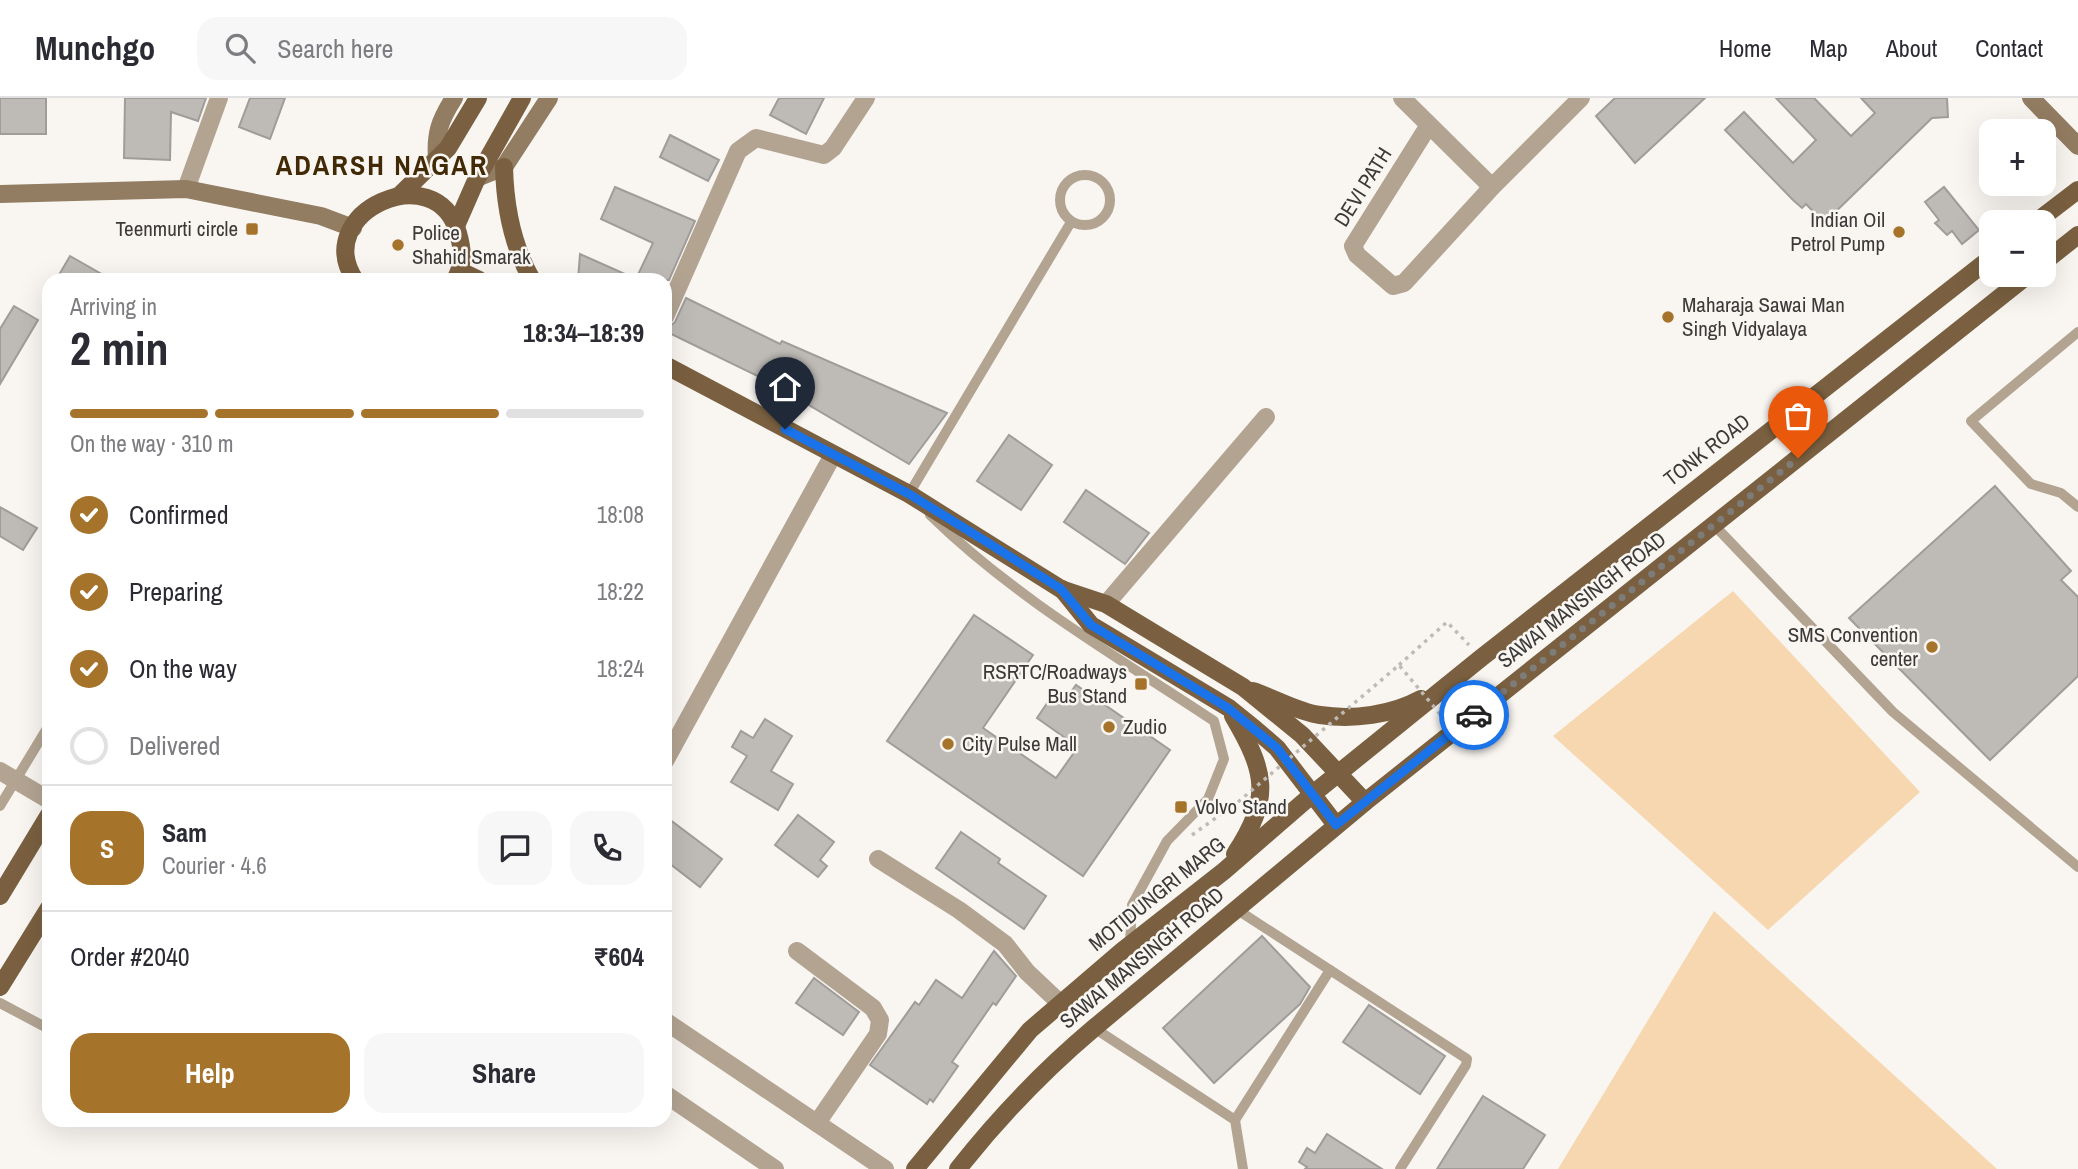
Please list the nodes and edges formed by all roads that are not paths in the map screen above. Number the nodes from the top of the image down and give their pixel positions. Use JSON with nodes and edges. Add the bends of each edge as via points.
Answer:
{"nodes":[{"id":1,"x":219,"y":98,"type":"edge"},
{"id":2,"x":454,"y":98,"type":"edge"},
{"id":3,"x":478,"y":98,"type":"edge"},
{"id":4,"x":522,"y":98,"type":"edge"},
{"id":5,"x":549,"y":98,"type":"edge"},
{"id":6,"x":866,"y":98,"type":"edge"},
{"id":7,"x":1402,"y":98,"type":"edge"},
{"id":8,"x":1581,"y":98,"type":"edge"},
{"id":9,"x":2031,"y":98,"type":"edge"},
{"id":10,"x":1429,"y":125,"type":"junction"},
{"id":11,"x":2078,"y":146,"type":"edge"},
{"id":12,"x":437,"y":159,"type":"junction"},
{"id":13,"x":504,"y":167,"type":"junction"},
{"id":14,"x":477,"y":178,"type":"junction"},
{"id":15,"x":1492,"y":187,"type":"junction"},
{"id":16,"x":186,"y":189,"type":"junction"},
{"id":17,"x":2078,"y":190,"type":"edge"},
{"id":18,"x":0,"y":194,"type":"edge"},
{"id":19,"x":399,"y":196,"type":"junction"},
{"id":20,"x":2052,"y":210,"type":"edge"},
{"id":21,"x":1071,"y":222,"type":"junction"},
{"id":22,"x":456,"y":226,"type":"junction"},
{"id":23,"x":353,"y":228,"type":"junction"},
{"id":24,"x":2078,"y":235,"type":"edge"},
{"id":25,"x":2056,"y":252,"type":"edge"},
{"id":26,"x":1979,"y":267,"type":"edge"},
{"id":27,"x":351,"y":273,"type":"edge"},
{"id":28,"x":458,"y":273,"type":"edge"},
{"id":29,"x":529,"y":273,"type":"edge"},
{"id":30,"x":2013,"y":287,"type":"edge"},
{"id":31,"x":672,"y":301,"type":"edge"},
{"id":32,"x":2078,"y":332,"type":"edge"},
{"id":33,"x":672,"y":369,"type":"edge"},
{"id":34,"x":1266,"y":417,"type":"dead end"},
{"id":35,"x":833,"y":454,"type":"junction"},
{"id":36,"x":909,"y":494,"type":"junction"},
{"id":37,"x":2078,"y":507,"type":"edge"},
{"id":38,"x":1714,"y":525,"type":"junction"},
{"id":39,"x":1061,"y":589,"type":"junction"},
{"id":40,"x":1106,"y":604,"type":"junction"},
{"id":41,"x":1453,"y":681,"type":"junction"},
{"id":42,"x":1243,"y":687,"type":"junction"},
{"id":43,"x":1228,"y":708,"type":"junction"},
{"id":44,"x":42,"y":737,"type":"edge"},
{"id":45,"x":672,"y":748,"type":"edge"},
{"id":46,"x":0,"y":771,"type":"edge"},
{"id":47,"x":1341,"y":773,"type":"junction"},
{"id":48,"x":16,"y":780,"type":"junction"},
{"id":49,"x":1314,"y":793,"type":"junction"},
{"id":50,"x":42,"y":796,"type":"edge"},
{"id":51,"x":1365,"y":802,"type":"junction"},
{"id":52,"x":0,"y":806,"type":"edge"},
{"id":53,"x":1336,"y":825,"type":"junction"},
{"id":54,"x":42,"y":827,"type":"edge"},
{"id":55,"x":878,"y":859,"type":"dead end"},
{"id":56,"x":2078,"y":867,"type":"edge"},
{"id":57,"x":1224,"y":871,"type":"junction"},
{"id":58,"x":0,"y":896,"type":"edge"},
{"id":59,"x":1237,"y":909,"type":"junction"},
{"id":60,"x":42,"y":918,"type":"edge"},
{"id":61,"x":1130,"y":944,"type":"junction"},
{"id":62,"x":797,"y":951,"type":"dead end"},
{"id":63,"x":1330,"y":970,"type":"junction"},
{"id":64,"x":3,"y":976,"type":"edge"},
{"id":65,"x":0,"y":1003,"type":"edge"},
{"id":66,"x":1060,"y":1004,"type":"junction"},
{"id":67,"x":42,"y":1024,"type":"edge"},
{"id":68,"x":672,"y":1026,"type":"edge"},
{"id":69,"x":1094,"y":1028,"type":"junction"},
{"id":70,"x":672,"y":1099,"type":"edge"},
{"id":71,"x":1235,"y":1120,"type":"junction"},
{"id":72,"x":817,"y":1124,"type":"junction"},
{"id":73,"x":775,"y":1169,"type":"edge"},
{"id":74,"x":885,"y":1169,"type":"edge"},
{"id":75,"x":915,"y":1169,"type":"edge"},
{"id":76,"x":958,"y":1169,"type":"edge"},
{"id":77,"x":1243,"y":1169,"type":"edge"},
{"id":78,"x":1400,"y":1169,"type":"edge"}],
"edges":[{"from":1,"to":16,"type":"street"},
{"from":2,"to":12,"type":"street","via":[[435,135]]},
{"from":3,"to":12,"type":"main road"},
{"from":4,"to":14,"type":"main road"},
{"from":5,"to":13,"type":"street"},
{"from":6,"to":31,"type":"street","via":[[824,155],[757,138],[746,142]]},
{"from":7,"to":10,"type":"street"},
{"from":8,"to":15,"type":"street","name":"DEVI PATH"},
{"from":9,"to":11,"type":"street"},
{"from":10,"to":15,"type":"street"},
{"from":10,"to":15,"type":"street","name":"DEVI PATH","via":[[1356,240],[1357,255],[1387,283],[1404,283]]},
{"from":12,"to":19,"type":"main road"},
{"from":13,"to":14,"type":"street"},
{"from":13,"to":29,"type":"main road","via":[[508,216]]},
{"from":14,"to":22,"type":"main road"},
{"from":16,"to":18,"type":"street"},
{"from":16,"to":23,"type":"street","via":[[308,212]]},
{"from":17,"to":20,"type":"main road"},
{"from":19,"to":22,"type":"main road","via":[[431,201]]},
{"from":19,"to":23,"type":"main road","via":[[376,202]]},
{"from":21,"to":21,"type":"lane","via":[[1094,224],[1107,213],[1108,190],[1098,178],[1072,177],[1060,190],[1060,208]]},
{"from":21,"to":36,"type":"lane"},
{"from":22,"to":28,"type":"main road","via":[[463,251]]},
{"from":23,"to":27,"type":"main road","via":[[347,256]]},
{"from":24,"to":25,"type":"main road"},
{"from":26,"to":41,"type":"main road","name":"TONK ROAD"},
{"from":30,"to":38,"type":"main road","name":"SAWAI MANSINGH ROAD"},
{"from":32,"to":37,"type":"lane","via":[[1970,421],[2031,484],[2061,493]]},
{"from":33,"to":35,"type":"main road"},
{"from":34,"to":40,"type":"street"},
{"from":35,"to":36,"type":"main road"},
{"from":35,"to":45,"type":"street"},
{"from":36,"to":39,"type":"main road"},
{"from":36,"to":61,"type":"lane","via":[[1010,586],[1214,721],[1224,759],[1208,799],[1167,842],[1132,905]]},
{"from":38,"to":51,"type":"main road","name":"SAWAI MANSINGH ROAD"},
{"from":38,"to":56,"type":"lane","via":[[1893,712]]},
{"from":39,"to":40,"type":"main road"},
{"from":39,"to":43,"type":"main road","via":[[1091,625]]},
{"from":40,"to":42,"type":"main road"},
{"from":41,"to":42,"type":"main road","via":[[1404,708],[1373,715],[1319,715]]},
{"from":41,"to":47,"type":"main road","name":"MOTIDUNGRI MARG"},
{"from":42,"to":47,"type":"main road"},
{"from":43,"to":49,"type":"main road","via":[[1277,748]]},
{"from":43,"to":57,"type":"main road","via":[[1256,755],[1262,797],[1251,829]]},
{"from":44,"to":48,"type":"lane"},
{"from":46,"to":48,"type":"street"},
{"from":47,"to":49,"type":"main road","name":"MOTIDUNGRI MARG"},
{"from":47,"to":51,"type":"main road"},
{"from":48,"to":50,"type":"street"},
{"from":48,"to":52,"type":"lane"},
{"from":49,"to":53,"type":"main road"},
{"from":49,"to":57,"type":"main road","name":"MOTIDUNGRI MARG"},
{"from":51,"to":53,"type":"main road","name":"SAWAI MANSINGH ROAD"},
{"from":53,"to":59,"type":"main road","name":"SAWAI MANSINGH ROAD"},
{"from":54,"to":58,"type":"main road"},
{"from":55,"to":66,"type":"street","via":[[1005,944]]},
{"from":57,"to":61,"type":"main road","name":"MOTIDUNGRI MARG"},
{"from":59,"to":63,"type":"lane"},
{"from":59,"to":69,"type":"main road","name":"SAWAI MANSINGH ROAD"},
{"from":60,"to":64,"type":"main road"},
{"from":61,"to":66,"type":"main road","name":"MOTIDUNGRI MARG"},
{"from":62,"to":72,"type":"street","via":[[873,1008],[880,1020],[878,1034]]},
{"from":63,"to":71,"type":"lane"},
{"from":63,"to":78,"type":"lane","via":[[1467,1059]]},
{"from":65,"to":67,"type":"lane"},
{"from":66,"to":75,"type":"main road","name":"MOTIDUNGRI MARG","via":[[1023,1038]]},
{"from":68,"to":72,"type":"street"},
{"from":69,"to":71,"type":"lane"},
{"from":69,"to":76,"type":"main road","name":"SAWAI MANSINGH ROAD","via":[[998,1119]]},
{"from":70,"to":73,"type":"street"},
{"from":71,"to":77,"type":"lane"},
{"from":72,"to":74,"type":"street"}]}
